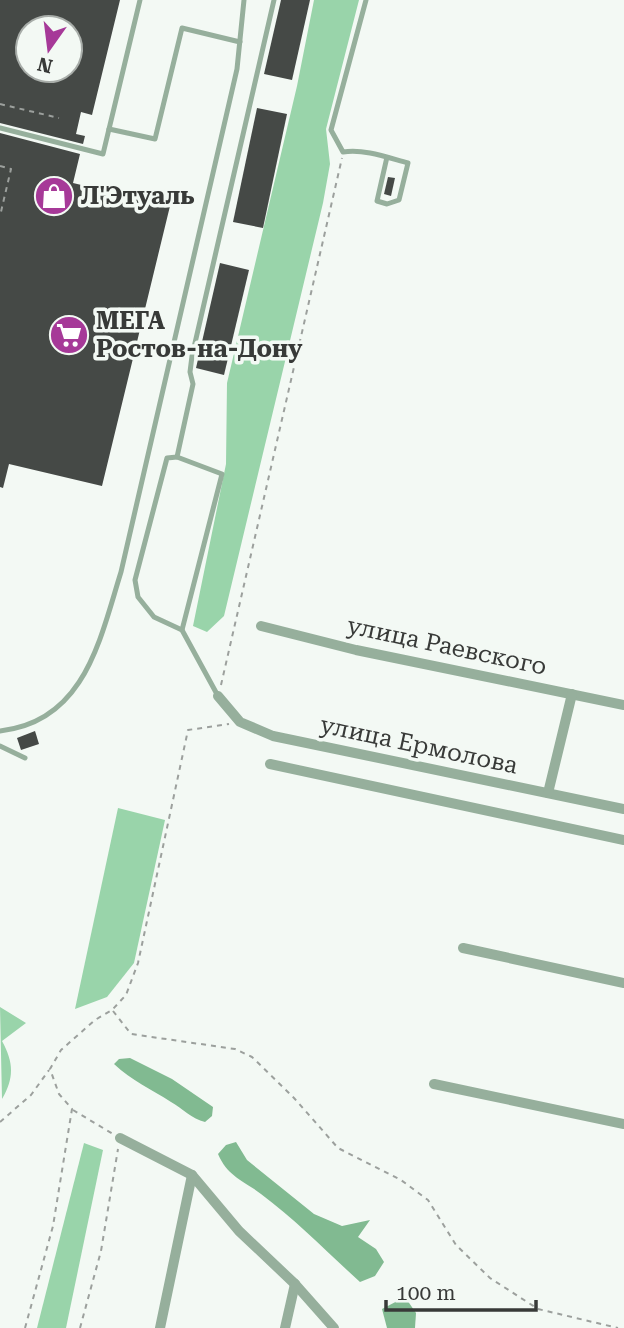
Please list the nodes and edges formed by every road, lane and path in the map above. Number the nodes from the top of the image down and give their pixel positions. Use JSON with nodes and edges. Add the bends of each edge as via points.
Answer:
{"nodes":[{"id":1,"x":140,"y":0,"type":"edge"},
{"id":2,"x":244,"y":0,"type":"edge"},
{"id":3,"x":274,"y":0,"type":"edge"},
{"id":4,"x":366,"y":0,"type":"edge"},
{"id":5,"x":240,"y":42,"type":"junction"},
{"id":6,"x":0,"y":104,"type":"edge"},
{"id":7,"x":59,"y":118,"type":"dead end"},
{"id":8,"x":0,"y":128,"type":"edge"},
{"id":9,"x":109,"y":129,"type":"junction"},
{"id":10,"x":343,"y":152,"type":"junction"},
{"id":11,"x":387,"y":157,"type":"junction"},
{"id":12,"x":0,"y":166,"type":"edge"},
{"id":13,"x":0,"y":216,"type":"edge"},
{"id":14,"x":177,"y":457,"type":"junction"},
{"id":15,"x":261,"y":626,"type":"dead end"},
{"id":16,"x":182,"y":630,"type":"junction"},
{"id":17,"x":572,"y":694,"type":"junction"},
{"id":18,"x":218,"y":696,"type":"junction"},
{"id":19,"x":624,"y":705,"type":"edge"},
{"id":20,"x":240,"y":722,"type":"junction"},
{"id":21,"x":0,"y":730,"type":"edge"},
{"id":22,"x":0,"y":746,"type":"edge"},
{"id":23,"x":25,"y":758,"type":"dead end"},
{"id":24,"x":271,"y":764,"type":"dead end"},
{"id":25,"x":548,"y":793,"type":"junction"},
{"id":26,"x":624,"y":809,"type":"edge"},
{"id":27,"x":624,"y":840,"type":"edge"},
{"id":28,"x":463,"y":948,"type":"dead end"},
{"id":29,"x":624,"y":983,"type":"edge"},
{"id":30,"x":113,"y":1010,"type":"junction"},
{"id":31,"x":50,"y":1069,"type":"junction"},
{"id":32,"x":434,"y":1084,"type":"dead end"},
{"id":33,"x":72,"y":1109,"type":"junction"},
{"id":34,"x":0,"y":1122,"type":"edge"},
{"id":35,"x":624,"y":1124,"type":"edge"},
{"id":36,"x":120,"y":1138,"type":"junction"},
{"id":37,"x":192,"y":1175,"type":"junction"},
{"id":38,"x":295,"y":1284,"type":"junction"},
{"id":39,"x":25,"y":1328,"type":"edge"},
{"id":40,"x":80,"y":1328,"type":"edge"},
{"id":41,"x":160,"y":1328,"type":"edge"},
{"id":42,"x":285,"y":1328,"type":"edge"},
{"id":43,"x":334,"y":1328,"type":"edge"},
{"id":44,"x":618,"y":1328,"type":"edge"}],
"edges":[{"from":1,"to":9,"type":"lane"},
{"from":2,"to":5,"type":"lane"},
{"from":3,"to":14,"type":"lane","via":[[192,356],[193,384]]},
{"from":4,"to":10,"type":"lane","via":[[331,131]]},
{"from":5,"to":9,"type":"lane","via":[[182,28],[155,139]]},
{"from":5,"to":21,"type":"lane","via":[[121,572],[97,648],[70,698],[56,709],[10,730]]},
{"from":6,"to":7,"type":"path"},
{"from":8,"to":9,"type":"lane","via":[[103,153]]},
{"from":10,"to":11,"type":"lane","via":[[359,150]]},
{"from":10,"to":18,"type":"path"},
{"from":11,"to":11,"type":"lane","via":[[408,163],[399,200],[387,204],[377,201]]},
{"from":12,"to":13,"type":"path","via":[[11,169]]},
{"from":14,"to":16,"type":"lane","via":[[222,474]]},
{"from":14,"to":16,"type":"lane","via":[[167,458],[135,580],[138,597],[154,617]]},
{"from":15,"to":17,"type":"street","name":"улица Раевского"},
{"from":16,"to":18,"type":"lane"},
{"from":17,"to":19,"type":"street","name":"улица Раевского"},
{"from":17,"to":25,"type":"street"},
{"from":18,"to":20,"type":"street","name":"улица Ермолова"},
{"from":20,"to":25,"type":"street","name":"улица Ермолова","via":[[273,736]]},
{"from":20,"to":30,"type":"path","via":[[188,730],[138,963],[126,995]]},
{"from":22,"to":23,"type":"lane"},
{"from":24,"to":27,"type":"street","name":"улица Ермолова"},
{"from":25,"to":26,"type":"street","name":"улица Ермолова"},
{"from":28,"to":29,"type":"street"},
{"from":30,"to":31,"type":"path","via":[[61,1050]]},
{"from":30,"to":44,"type":"path","via":[[131,1034],[235,1049],[252,1057],[338,1148],[428,1200],[456,1245],[490,1278],[538,1309]]},
{"from":31,"to":33,"type":"path","via":[[59,1094]]},
{"from":31,"to":34,"type":"path","via":[[31,1095]]},
{"from":32,"to":35,"type":"street"},
{"from":33,"to":36,"type":"path"},
{"from":33,"to":39,"type":"path","via":[[53,1226]]},
{"from":36,"to":37,"type":"street"},
{"from":36,"to":40,"type":"path","via":[[101,1251]]},
{"from":37,"to":38,"type":"street","via":[[239,1231]]},
{"from":37,"to":41,"type":"street"},
{"from":38,"to":42,"type":"street"},
{"from":38,"to":43,"type":"street"}]}
